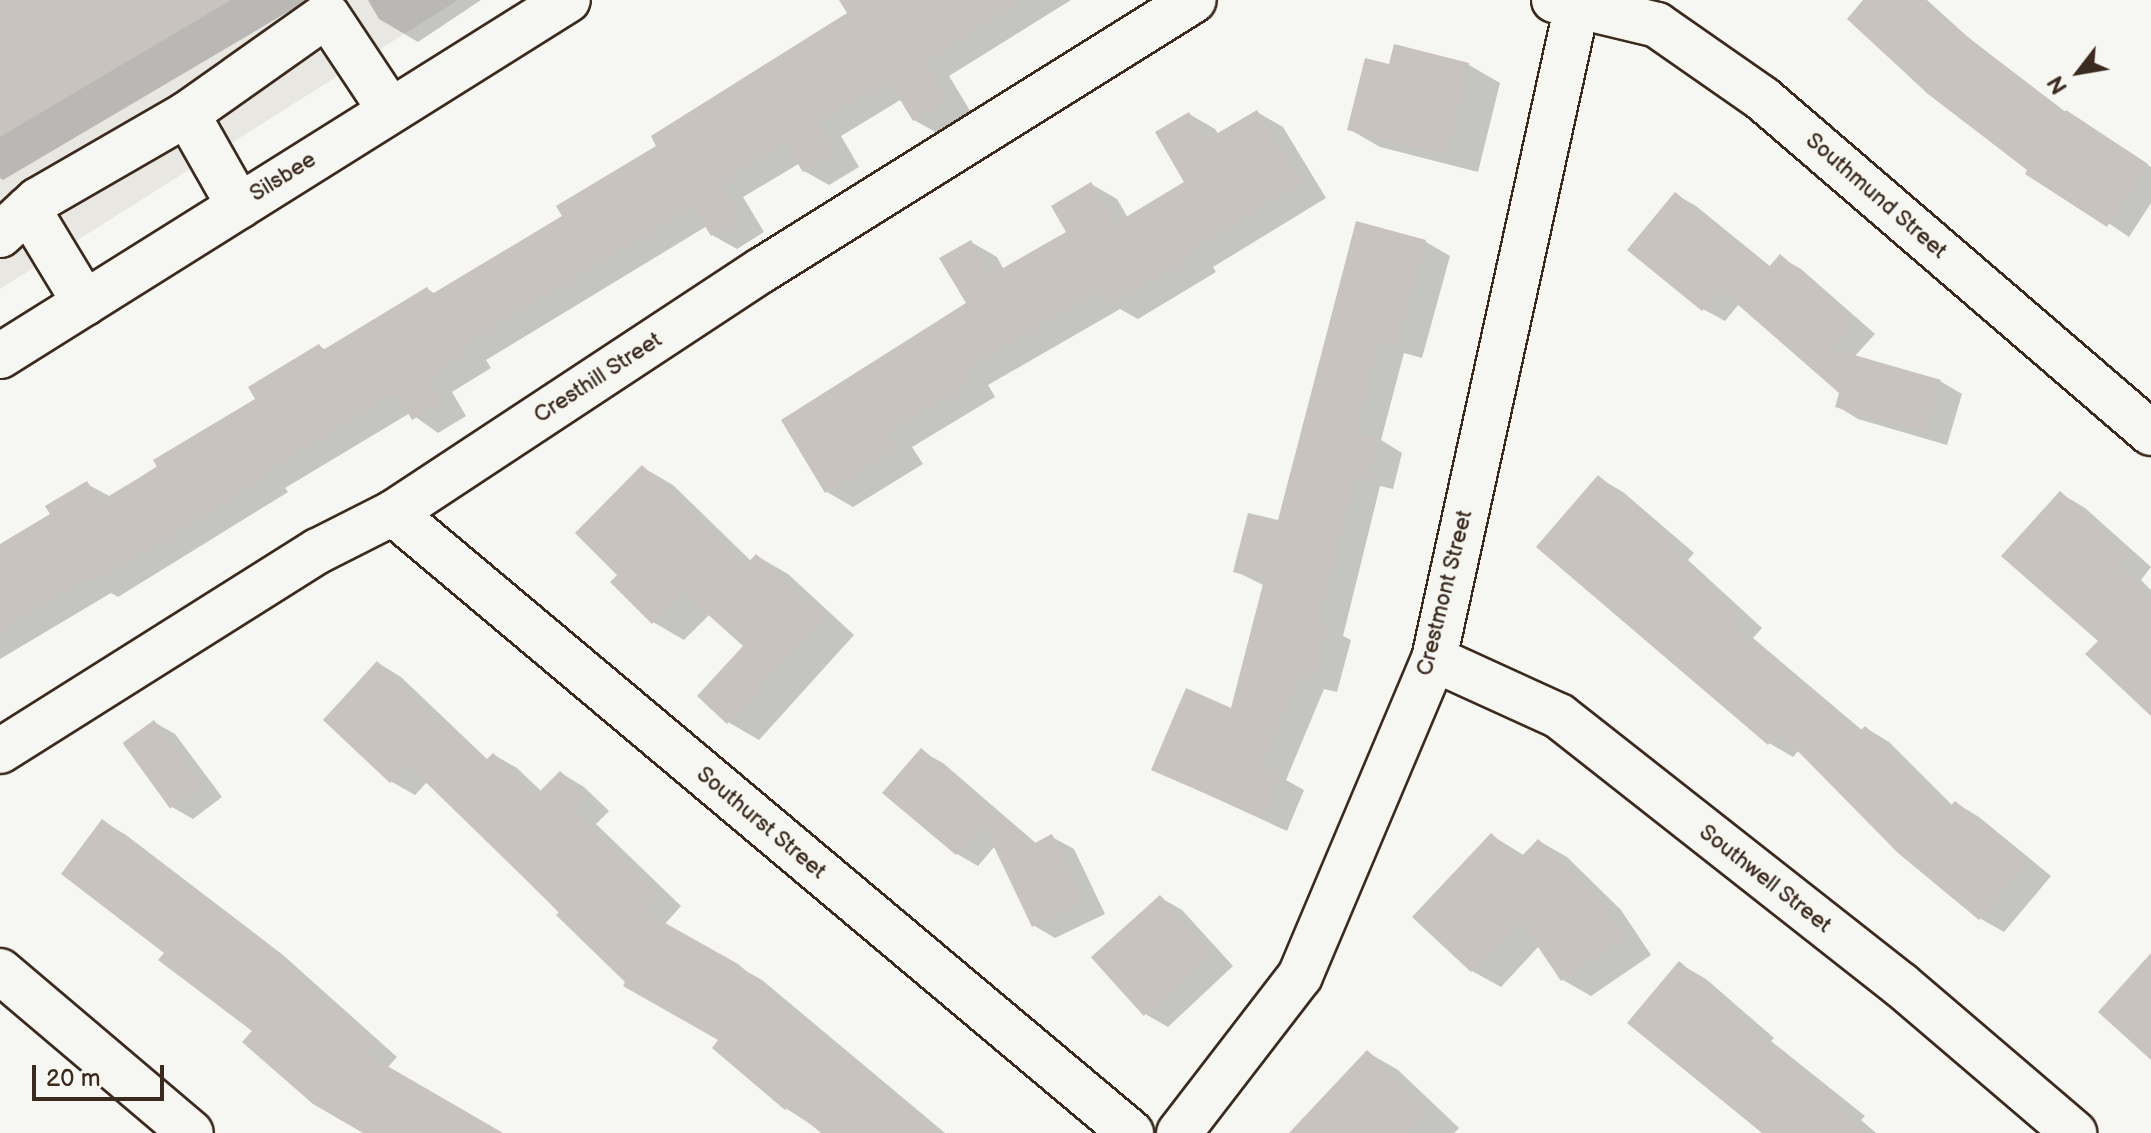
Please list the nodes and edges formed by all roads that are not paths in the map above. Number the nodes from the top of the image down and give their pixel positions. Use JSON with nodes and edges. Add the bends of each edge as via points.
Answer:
{"nodes":[{"id":1,"x":568,"y":0,"type":"edge"},
{"id":2,"x":1194,"y":0,"type":"edge"},
{"id":3,"x":1569,"y":2,"type":"edge"},
{"id":4,"x":390,"y":110,"type":"junction"},
{"id":5,"x":187,"y":114,"type":"junction"},
{"id":6,"x":239,"y":206,"type":"junction"},
{"id":7,"x":14,"y":222,"type":"edge"},
{"id":8,"x":85,"y":303,"type":"junction"},
{"id":9,"x":0,"y":356,"type":"edge"},
{"id":10,"x":2151,"y":433,"type":"edge"},
{"id":11,"x":393,"y":513,"type":"junction"},
{"id":12,"x":1434,"y":659,"type":"junction"},
{"id":13,"x":0,"y":751,"type":"edge"},
{"id":14,"x":0,"y":971,"type":"edge"},
{"id":15,"x":191,"y":1133,"type":"edge"},
{"id":16,"x":1131,"y":1133,"type":"edge"},
{"id":17,"x":1179,"y":1133,"type":"edge"},
{"id":18,"x":2074,"y":1133,"type":"edge"}],
"edges":[{"from":1,"to":4,"type":"street","name":"Silsbee"},
{"from":2,"to":11,"type":"street","name":"Cresthill Street","via":[[762,270]]},
{"from":3,"to":10,"type":"street","name":"Southmund Street","via":[[1657,25],[1763,99]]},
{"from":3,"to":12,"type":"street","name":"Crestmont Street"},
{"from":4,"to":5,"type":"street","via":[[327,15]]},
{"from":4,"to":6,"type":"street","name":"Silsbee"},
{"from":5,"to":6,"type":"street"},
{"from":5,"to":7,"type":"street"},
{"from":6,"to":8,"type":"street","name":"Silsbee"},
{"from":7,"to":8,"type":"street"},
{"from":8,"to":9,"type":"street","name":"Silsbee"},
{"from":11,"to":13,"type":"street","name":"Cresthill Street","via":[[318,551]]},
{"from":11,"to":16,"type":"street","name":"Southurst Street"},
{"from":12,"to":17,"type":"street","name":"Crestmont Street","via":[[1300,976]]},
{"from":12,"to":18,"type":"street","name":"Southwell Street","via":[[1559,716],[1901,985]]},
{"from":14,"to":15,"type":"street"}]}
